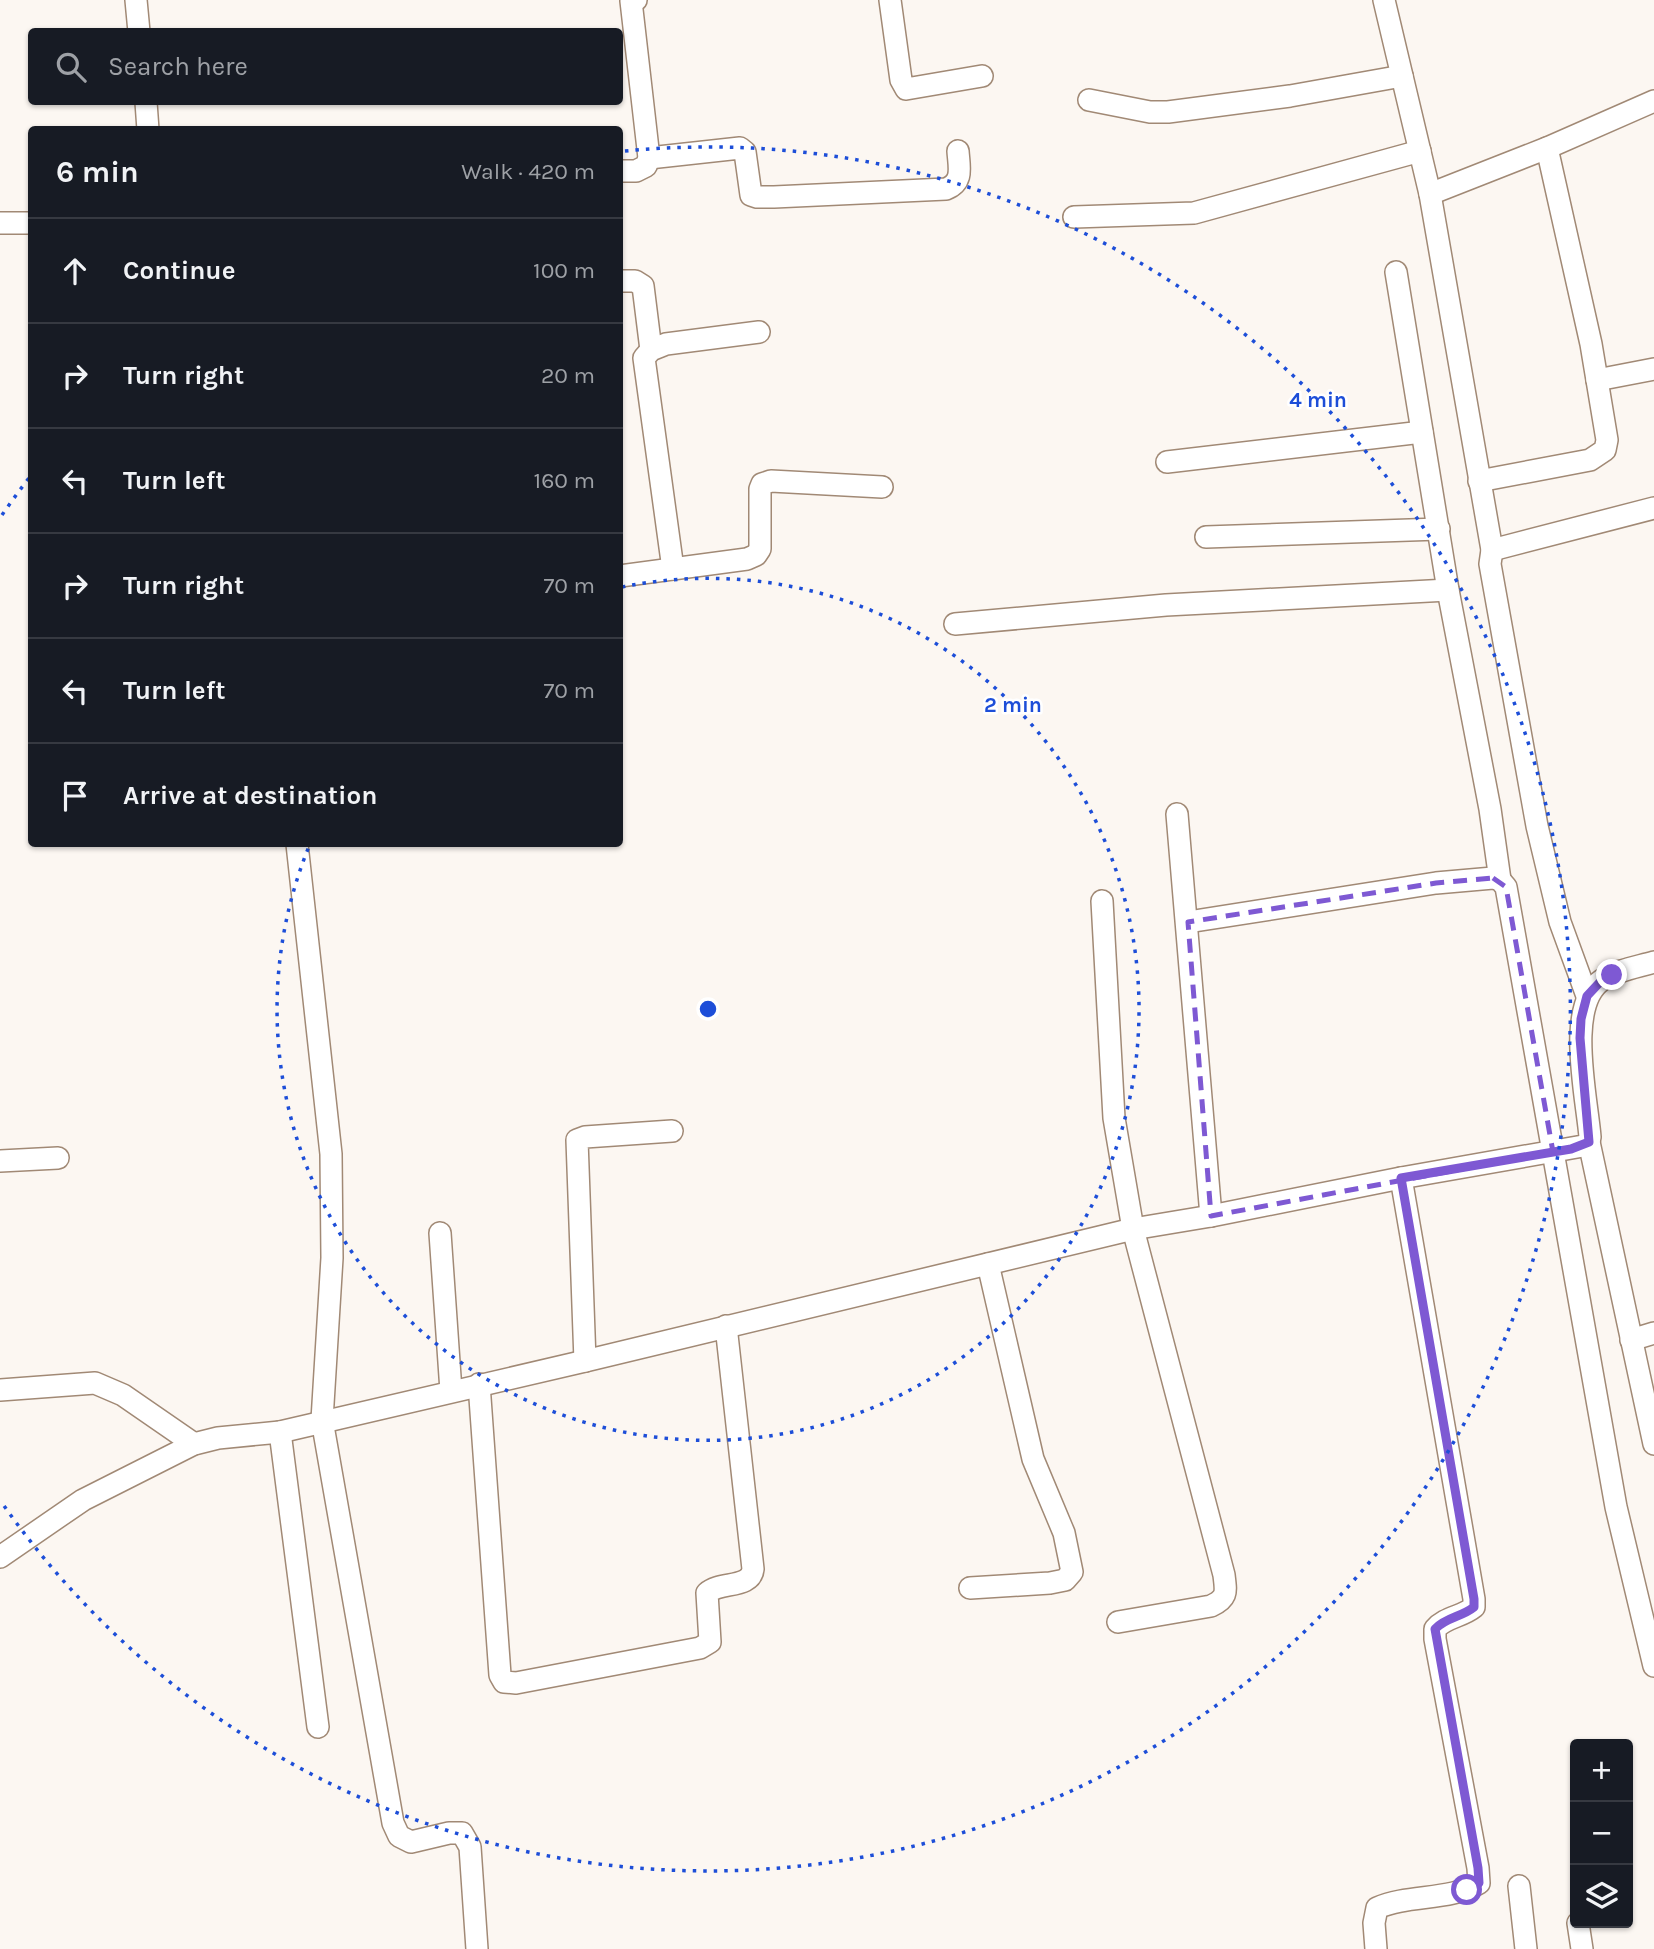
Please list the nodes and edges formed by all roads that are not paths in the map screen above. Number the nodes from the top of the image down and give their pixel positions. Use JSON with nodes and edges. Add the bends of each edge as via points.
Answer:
{"nodes":[{"id":1,"x":136,"y":0,"type":"edge"},
{"id":2,"x":633,"y":0,"type":"edge"},
{"id":3,"x":890,"y":0,"type":"edge"},
{"id":4,"x":1384,"y":0,"type":"edge"},
{"id":5,"x":139,"y":28,"type":"edge"},
{"id":6,"x":982,"y":76,"type":"dead end"},
{"id":7,"x":1402,"y":76,"type":"junction"},
{"id":8,"x":1089,"y":100,"type":"dead end"},
{"id":9,"x":1654,"y":101,"type":"edge"},
{"id":10,"x":146,"y":105,"type":"edge"},
{"id":11,"x":148,"y":126,"type":"edge"},
{"id":12,"x":1547,"y":148,"type":"junction"},
{"id":13,"x":958,"y":151,"type":"dead end"},
{"id":14,"x":1420,"y":151,"type":"junction"},
{"id":15,"x":649,"y":158,"type":"junction"},
{"id":16,"x":623,"y":171,"type":"edge"},
{"id":17,"x":1430,"y":194,"type":"junction"},
{"id":18,"x":1074,"y":217,"type":"dead end"},
{"id":19,"x":0,"y":223,"type":"edge"},
{"id":20,"x":28,"y":223,"type":"edge"},
{"id":21,"x":1396,"y":272,"type":"dead end"},
{"id":22,"x":623,"y":281,"type":"edge"},
{"id":23,"x":759,"y":332,"type":"dead end"},
{"id":24,"x":650,"y":350,"type":"junction"},
{"id":25,"x":1654,"y":369,"type":"edge"},
{"id":26,"x":1597,"y":380,"type":"junction"},
{"id":27,"x":1422,"y":432,"type":"junction"},
{"id":28,"x":1167,"y":462,"type":"dead end"},
{"id":29,"x":1479,"y":481,"type":"junction"},
{"id":30,"x":882,"y":487,"type":"dead end"},
{"id":31,"x":1654,"y":508,"type":"edge"},
{"id":32,"x":1439,"y":529,"type":"junction"},
{"id":33,"x":1206,"y":537,"type":"dead end"},
{"id":34,"x":1492,"y":550,"type":"junction"},
{"id":35,"x":673,"y":569,"type":"junction"},
{"id":36,"x":623,"y":576,"type":"edge"},
{"id":37,"x":1448,"y":590,"type":"junction"},
{"id":38,"x":956,"y":624,"type":"dead end"},
{"id":39,"x":1177,"y":814,"type":"dead end"},
{"id":40,"x":297,"y":847,"type":"edge"},
{"id":41,"x":1500,"y":880,"type":"junction"},
{"id":42,"x":1102,"y":901,"type":"dead end"},
{"id":43,"x":1188,"y":922,"type":"junction"},
{"id":44,"x":1654,"y":962,"type":"edge"},
{"id":45,"x":1587,"y":996,"type":"junction"},
{"id":46,"x":672,"y":1131,"type":"dead end"},
{"id":47,"x":1574,"y":1147,"type":"junction"},
{"id":48,"x":58,"y":1158,"type":"dead end"},
{"id":49,"x":0,"y":1161,"type":"edge"},
{"id":50,"x":1401,"y":1178,"type":"junction"},
{"id":51,"x":1211,"y":1216,"type":"junction"},
{"id":52,"x":1133,"y":1229,"type":"junction"},
{"id":53,"x":440,"y":1233,"type":"dead end"},
{"id":54,"x":988,"y":1264,"type":"junction"},
{"id":55,"x":726,"y":1325,"type":"junction"},
{"id":56,"x":1654,"y":1334,"type":"edge"},
{"id":57,"x":1630,"y":1340,"type":"junction"},
{"id":58,"x":585,"y":1361,"type":"junction"},
{"id":59,"x":479,"y":1384,"type":"junction"},
{"id":60,"x":0,"y":1390,"type":"edge"},
{"id":61,"x":451,"y":1391,"type":"junction"},
{"id":62,"x":322,"y":1420,"type":"junction"},
{"id":63,"x":280,"y":1432,"type":"junction"},
{"id":64,"x":194,"y":1444,"type":"junction"},
{"id":65,"x":1654,"y":1444,"type":"edge"},
{"id":66,"x":0,"y":1557,"type":"edge"},
{"id":67,"x":970,"y":1588,"type":"dead end"},
{"id":68,"x":1118,"y":1622,"type":"dead end"},
{"id":69,"x":1654,"y":1666,"type":"edge"},
{"id":70,"x":318,"y":1727,"type":"dead end"},
{"id":71,"x":1519,"y":1886,"type":"dead end"},
{"id":72,"x":1579,"y":1928,"type":"edge"},
{"id":73,"x":477,"y":1949,"type":"edge"},
{"id":74,"x":1376,"y":1949,"type":"edge"},
{"id":75,"x":1526,"y":1949,"type":"edge"},
{"id":76,"x":1582,"y":1949,"type":"edge"}],
"edges":[{"from":1,"to":5,"type":"street"},
{"from":2,"to":15,"type":"street"},
{"from":3,"to":6,"type":"street","via":[[906,89]]},
{"from":4,"to":7,"type":"street"},
{"from":7,"to":8,"type":"street","via":[[1178,112],[1150,112]]},
{"from":7,"to":14,"type":"street"},
{"from":9,"to":12,"type":"street"},
{"from":10,"to":11,"type":"street"},
{"from":12,"to":17,"type":"street"},
{"from":12,"to":26,"type":"street"},
{"from":13,"to":15,"type":"street","via":[[959,179],[946,189],[774,197],[751,195],[745,152],[740,148]]},
{"from":14,"to":17,"type":"street"},
{"from":14,"to":18,"type":"street","via":[[1194,213]]},
{"from":15,"to":16,"type":"street","via":[[646,166]]},
{"from":17,"to":29,"type":"street"},
{"from":19,"to":20,"type":"street"},
{"from":21,"to":27,"type":"street"},
{"from":22,"to":24,"type":"street","via":[[643,286]]},
{"from":23,"to":24,"type":"street"},
{"from":24,"to":35,"type":"street","via":[[644,358]]},
{"from":25,"to":26,"type":"street"},
{"from":26,"to":29,"type":"street","via":[[1605,450],[1590,460]]},
{"from":27,"to":28,"type":"street"},
{"from":27,"to":32,"type":"street"},
{"from":29,"to":34,"type":"street"},
{"from":30,"to":35,"type":"street","via":[[762,484],[756,555]]},
{"from":31,"to":34,"type":"street"},
{"from":32,"to":33,"type":"street"},
{"from":32,"to":37,"type":"street"},
{"from":34,"to":45,"type":"street","via":[[1490,564],[1537,826],[1560,922]]},
{"from":35,"to":36,"type":"street"},
{"from":37,"to":38,"type":"street","via":[[1166,605]]},
{"from":37,"to":41,"type":"street"},
{"from":39,"to":43,"type":"street"},
{"from":40,"to":62,"type":"street","via":[[333,1191]]},
{"from":41,"to":43,"type":"street","via":[[1436,883]]},
{"from":41,"to":47,"type":"street","via":[[1506,887]]},
{"from":42,"to":52,"type":"street","via":[[1114,1118]]},
{"from":43,"to":51,"type":"street"},
{"from":44,"to":45,"type":"street","via":[[1612,975]]},
{"from":45,"to":47,"type":"street","via":[[1581,1019]]},
{"from":46,"to":58,"type":"street","via":[[577,1140]]},
{"from":47,"to":50,"type":"street"},
{"from":47,"to":57,"type":"street"},
{"from":47,"to":69,"type":"street","via":[[1616,1507]]},
{"from":48,"to":49,"type":"street"},
{"from":50,"to":51,"type":"street"},
{"from":50,"to":74,"type":"street","via":[[1474,1599],[1474,1607],[1466,1613],[1441,1622],[1435,1639],[1479,1883],[1467,1890],[1392,1901],[1377,1908]]},
{"from":51,"to":52,"type":"street"},
{"from":52,"to":54,"type":"street"},
{"from":52,"to":68,"type":"street","via":[[1226,1592],[1221,1602],[1211,1606]]},
{"from":53,"to":61,"type":"street"},
{"from":54,"to":55,"type":"street"},
{"from":54,"to":67,"type":"street","via":[[1033,1459],[1064,1533],[1072,1572],[1065,1580],[1050,1583]]},
{"from":55,"to":58,"type":"street"},
{"from":55,"to":59,"type":"street","via":[[753,1569],[747,1581],[707,1592],[710,1642],[700,1648],[504,1682]]},
{"from":56,"to":57,"type":"street"},
{"from":57,"to":65,"type":"street"},
{"from":58,"to":59,"type":"street"},
{"from":59,"to":61,"type":"street"},
{"from":60,"to":64,"type":"street","via":[[95,1384],[122,1395]]},
{"from":61,"to":62,"type":"street"},
{"from":62,"to":63,"type":"street"},
{"from":62,"to":73,"type":"street","via":[[393,1823],[399,1836],[411,1842],[461,1833],[470,1847]]},
{"from":63,"to":64,"type":"street"},
{"from":63,"to":70,"type":"street"},
{"from":64,"to":66,"type":"street","via":[[83,1500]]},
{"from":71,"to":75,"type":"street"},
{"from":72,"to":76,"type":"street"}]}
